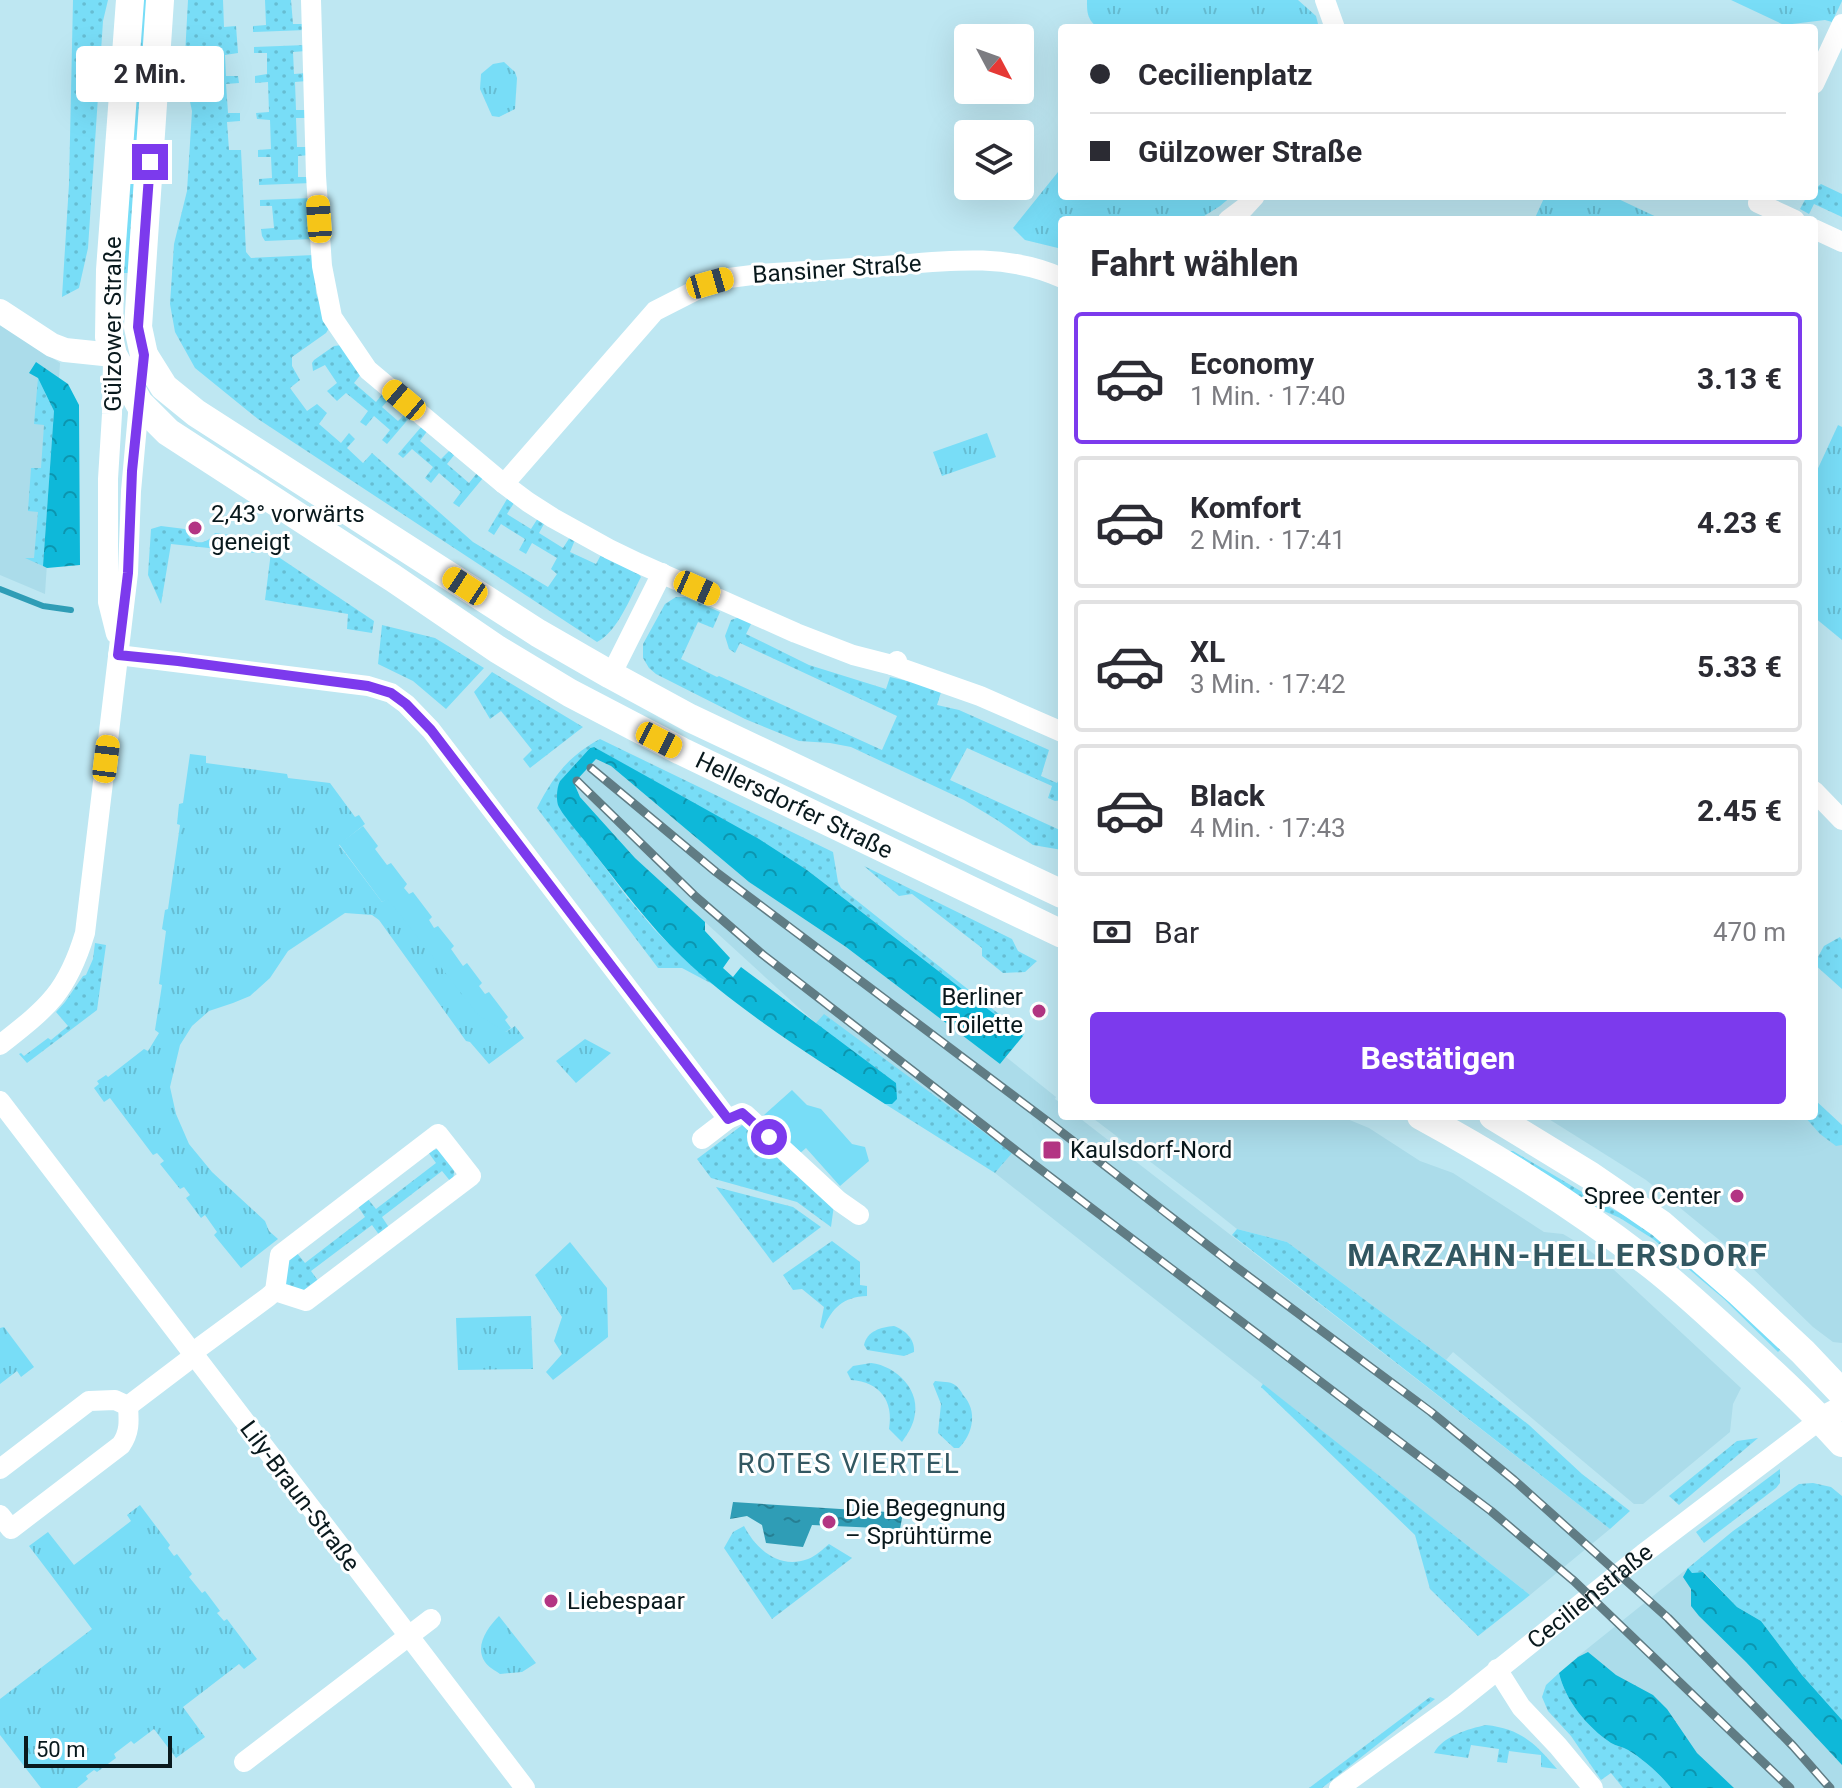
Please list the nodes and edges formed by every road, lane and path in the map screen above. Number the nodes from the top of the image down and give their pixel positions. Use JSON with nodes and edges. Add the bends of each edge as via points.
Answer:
{"nodes":[{"id":1,"x":130,"y":0,"type":"edge"},
{"id":2,"x":160,"y":0,"type":"edge"},
{"id":3,"x":311,"y":0,"type":"edge"},
{"id":4,"x":1325,"y":0,"type":"edge"},
{"id":5,"x":1334,"y":24,"type":"edge"},
{"id":6,"x":1842,"y":24,"type":"edge"},
{"id":7,"x":1818,"y":75,"type":"edge"},
{"id":8,"x":1251,"y":200,"type":"edge"},
{"id":9,"x":1757,"y":206,"type":"edge"},
{"id":10,"x":1233,"y":216,"type":"edge"},
{"id":11,"x":1784,"y":216,"type":"edge"},
{"id":12,"x":1818,"y":231,"type":"edge"},
{"id":13,"x":1842,"y":242,"type":"edge"},
{"id":14,"x":1058,"y":276,"type":"edge"},
{"id":15,"x":0,"y":311,"type":"edge"},
{"id":16,"x":113,"y":355,"type":"junction"},
{"id":17,"x":144,"y":355,"type":"junction"},
{"id":18,"x":139,"y":403,"type":"junction"},
{"id":19,"x":504,"y":484,"type":"junction"},
{"id":20,"x":662,"y":573,"type":"junction"},
{"id":21,"x":118,"y":651,"type":"junction"},
{"id":22,"x":611,"y":675,"type":"junction"},
{"id":23,"x":1058,"y":730,"type":"edge"},
{"id":24,"x":1818,"y":795,"type":"edge"},
{"id":25,"x":1842,"y":820,"type":"edge"},
{"id":26,"x":1058,"y":892,"type":"edge"},
{"id":27,"x":1058,"y":932,"type":"edge"},
{"id":28,"x":0,"y":1045,"type":"edge"},
{"id":29,"x":0,"y":1101,"type":"edge"},
{"id":30,"x":728,"y":1119,"type":"junction"},
{"id":31,"x":1428,"y":1120,"type":"edge"},
{"id":32,"x":1499,"y":1120,"type":"edge"},
{"id":33,"x":702,"y":1139,"type":"dead end"},
{"id":34,"x":1490,"y":1153,"type":"junction"},
{"id":35,"x":1614,"y":1192,"type":"junction"},
{"id":36,"x":859,"y":1215,"type":"dead end"},
{"id":37,"x":275,"y":1291,"type":"junction"},
{"id":38,"x":193,"y":1355,"type":"junction"},
{"id":39,"x":1842,"y":1393,"type":"edge"},
{"id":40,"x":128,"y":1406,"type":"junction"},
{"id":41,"x":1831,"y":1414,"type":"edge"},
{"id":42,"x":1842,"y":1443,"type":"edge"},
{"id":43,"x":0,"y":1469,"type":"edge"},
{"id":44,"x":0,"y":1515,"type":"edge"},
{"id":45,"x":431,"y":1619,"type":"dead end"},
{"id":46,"x":408,"y":1637,"type":"junction"},
{"id":47,"x":1497,"y":1669,"type":"junction"},
{"id":48,"x":244,"y":1762,"type":"dead end"},
{"id":49,"x":525,"y":1788,"type":"edge"},
{"id":50,"x":1339,"y":1788,"type":"edge"},
{"id":51,"x":1593,"y":1788,"type":"edge"}],
"edges":[{"from":1,"to":16,"type":"main road","name":"Gülzower Straße","via":[[110,270]]},
{"from":2,"to":17,"type":"main road","name":"Gülzower Straße","via":[[138,327]]},
{"from":3,"to":19,"type":"street","via":[[316,176],[322,266],[332,317],[368,370]]},
{"from":4,"to":5,"type":"street"},
{"from":6,"to":7,"type":"street"},
{"from":8,"to":10,"type":"street"},
{"from":9,"to":11,"type":"street"},
{"from":12,"to":13,"type":"street"},
{"from":14,"to":19,"type":"street","name":"Bansiner Straße","via":[[1002,262],[956,260],[760,274],[710,283],[655,311]]},
{"from":15,"to":16,"type":"street","via":[[52,345]]},
{"from":16,"to":17,"type":"main road"},
{"from":16,"to":18,"type":"main road","name":"Hellersdorfer Straße"},
{"from":16,"to":21,"type":"street","name":"Gülzower Straße","via":[[108,602]]},
{"from":17,"to":18,"type":"main road","name":"Gülzower Straße"},
{"from":17,"to":22,"type":"main road","name":"Hellersdorfer Straße","via":[[164,387],[196,413]]},
{"from":18,"to":21,"type":"street","name":"Gülzower Straße"},
{"from":18,"to":27,"type":"main road","name":"Hellersdorfer Straße","via":[[191,448],[570,693]]},
{"from":19,"to":20,"type":"street","via":[[553,518]]},
{"from":20,"to":22,"type":"street"},
{"from":20,"to":23,"type":"street","via":[[810,638],[853,655],[894,663]]},
{"from":21,"to":28,"type":"street","name":"Gülzower Straße","via":[[79,952],[50,1003]]},
{"from":21,"to":30,"type":"street","via":[[352,684],[391,693],[406,704]]},
{"from":22,"to":26,"type":"main road","name":"Hellersdorfer Straße","via":[[690,718]]},
{"from":24,"to":25,"type":"street"},
{"from":29,"to":38,"type":"street","name":"Lily-Braun-Straße"},
{"from":30,"to":33,"type":"street"},
{"from":30,"to":36,"type":"street","via":[[746,1115]]},
{"from":31,"to":34,"type":"main road"},
{"from":32,"to":35,"type":"main road"},
{"from":34,"to":35,"type":"main road","via":[[1497,1142],[1511,1141],[1573,1180]]},
{"from":34,"to":41,"type":"main road","via":[[1648,1262],[1760,1361]]},
{"from":35,"to":39,"type":"main road","via":[[1721,1275]]},
{"from":37,"to":37,"type":"street","via":[[306,1301],[471,1176],[438,1134],[280,1255]]},
{"from":37,"to":38,"type":"street"},
{"from":38,"to":40,"type":"street"},
{"from":38,"to":46,"type":"street","name":"Lily-Braun-Straße"},
{"from":40,"to":43,"type":"street","via":[[115,1400],[89,1401]]},
{"from":40,"to":44,"type":"street","via":[[129,1427],[121,1445],[11,1529]]},
{"from":41,"to":42,"type":"main road"},
{"from":41,"to":47,"type":"street","name":"Cecilienstraße"},
{"from":45,"to":46,"type":"street"},
{"from":46,"to":48,"type":"street"},
{"from":46,"to":49,"type":"street","name":"Lily-Braun-Straße"},
{"from":47,"to":50,"type":"street","name":"Cecilienstraße"},
{"from":47,"to":51,"type":"street","via":[[1521,1707]]}]}
